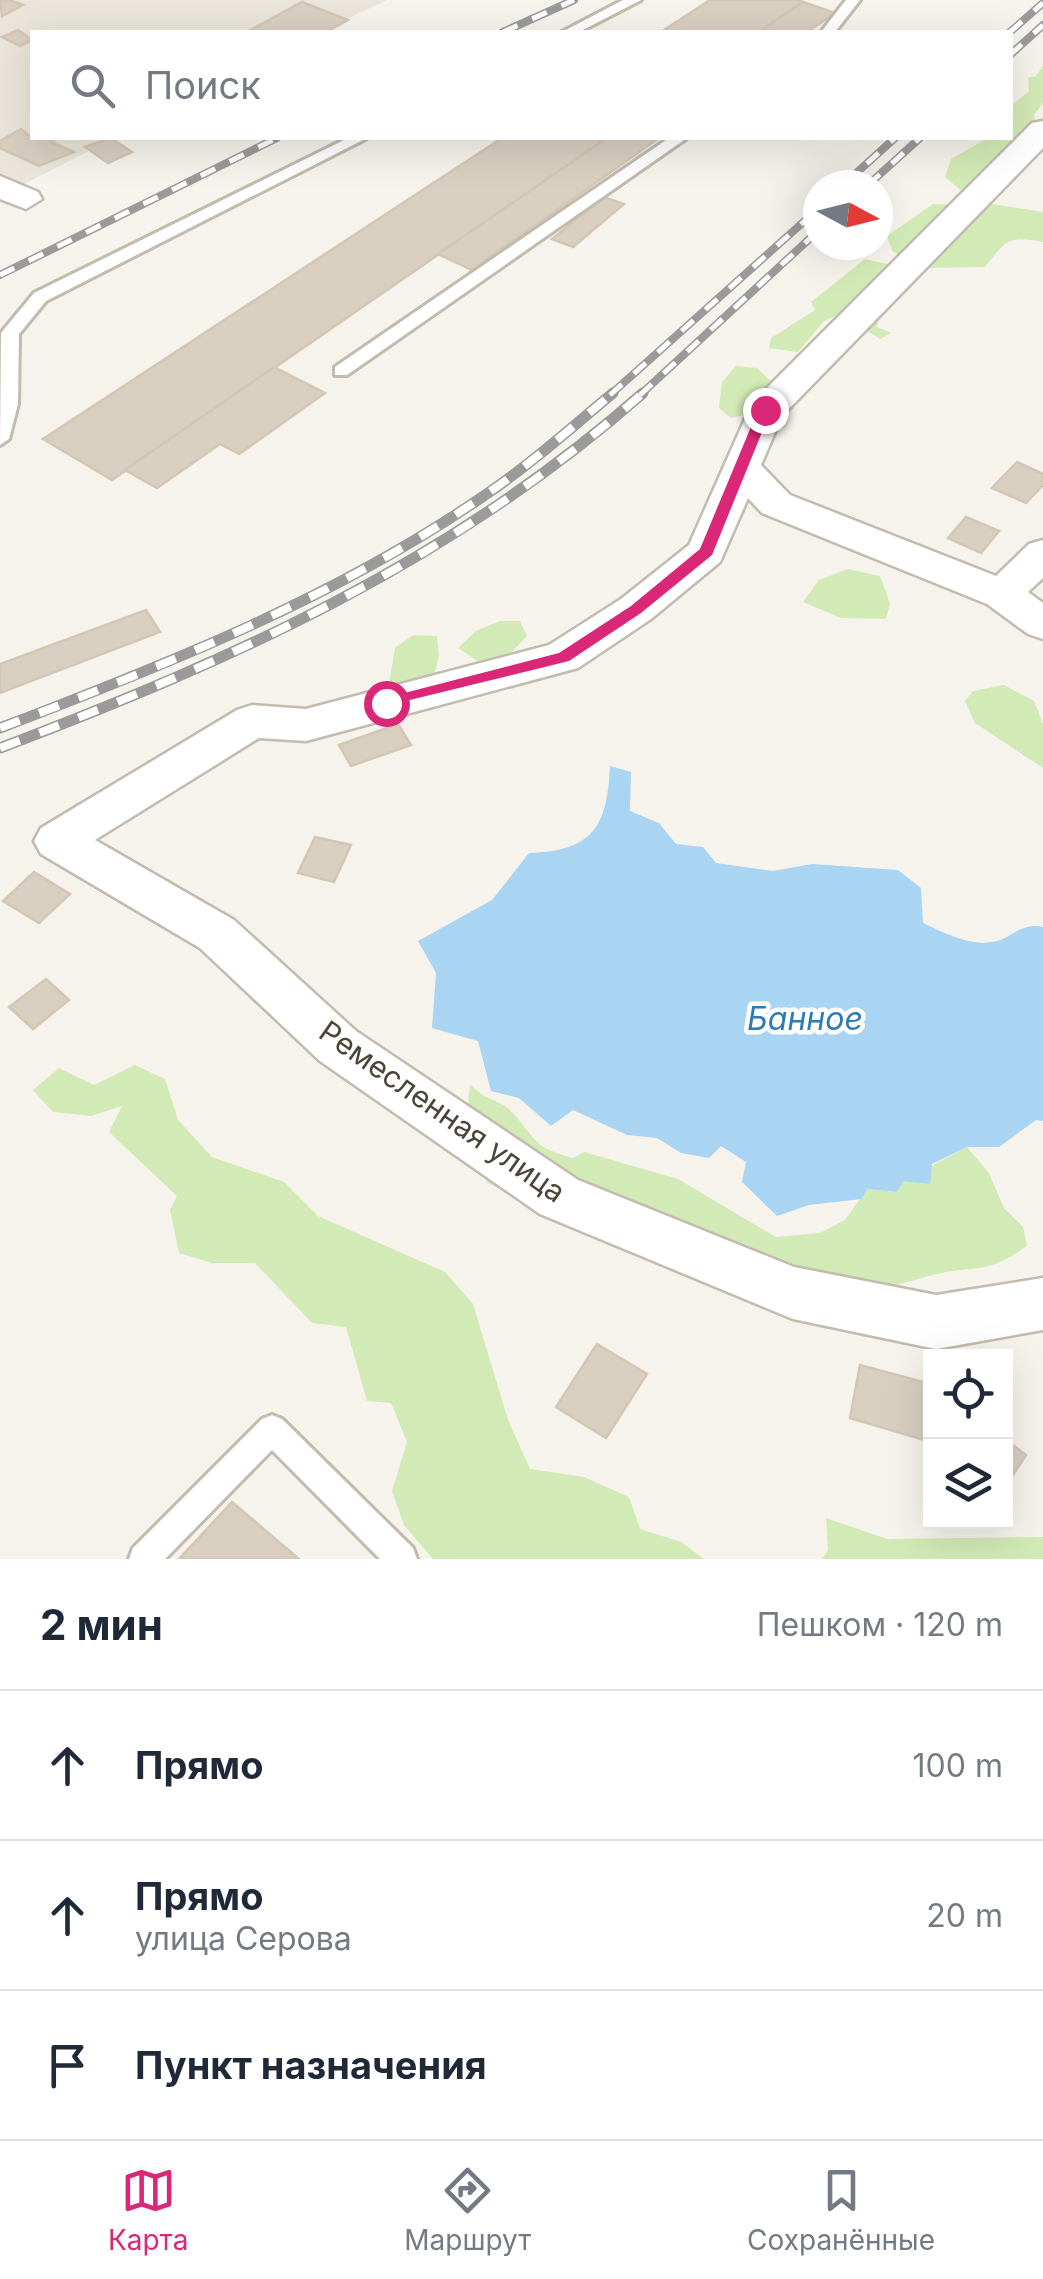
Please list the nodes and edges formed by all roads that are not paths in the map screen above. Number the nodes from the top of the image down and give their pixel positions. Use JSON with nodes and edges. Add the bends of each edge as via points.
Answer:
{"nodes":[{"id":1,"x":634,"y":0,"type":"edge"},
{"id":2,"x":853,"y":0,"type":"edge"},
{"id":3,"x":573,"y":30,"type":"edge"},
{"id":4,"x":830,"y":30,"type":"edge"},
{"id":5,"x":1043,"y":130,"type":"edge"},
{"id":6,"x":355,"y":140,"type":"edge"},
{"id":7,"x":676,"y":140,"type":"edge"},
{"id":8,"x":341,"y":371,"type":"dead end"},
{"id":9,"x":0,"y":439,"type":"edge"},
{"id":10,"x":743,"y":470,"type":"junction"},
{"id":11,"x":1043,"y":554,"type":"edge"},
{"id":12,"x":1002,"y":594,"type":"junction"},
{"id":13,"x":1043,"y":624,"type":"edge"},
{"id":14,"x":1043,"y":1304,"type":"edge"},
{"id":15,"x":144,"y":1559,"type":"edge"},
{"id":16,"x":402,"y":1559,"type":"edge"}],
"edges":[{"from":1,"to":3,"type":"lane"},
{"from":2,"to":4,"type":"lane"},
{"from":5,"to":10,"type":"street","via":[[765,410]]},
{"from":6,"to":9,"type":"lane","via":[[40,297],[10,334],[9,404]]},
{"from":7,"to":8,"type":"lane"},
{"from":10,"to":12,"type":"street","via":[[776,504]]},
{"from":10,"to":14,"type":"street","name":"Ремесленная улица","via":[[706,552],[636,610],[564,657],[306,726],[252,720],[57,842],[217,934],[338,1046],[559,1198],[793,1293],[936,1322]]},
{"from":11,"to":12,"type":"street"},
{"from":12,"to":13,"type":"street"},
{"from":15,"to":16,"type":"lane","via":[[272,1429]]}]}
